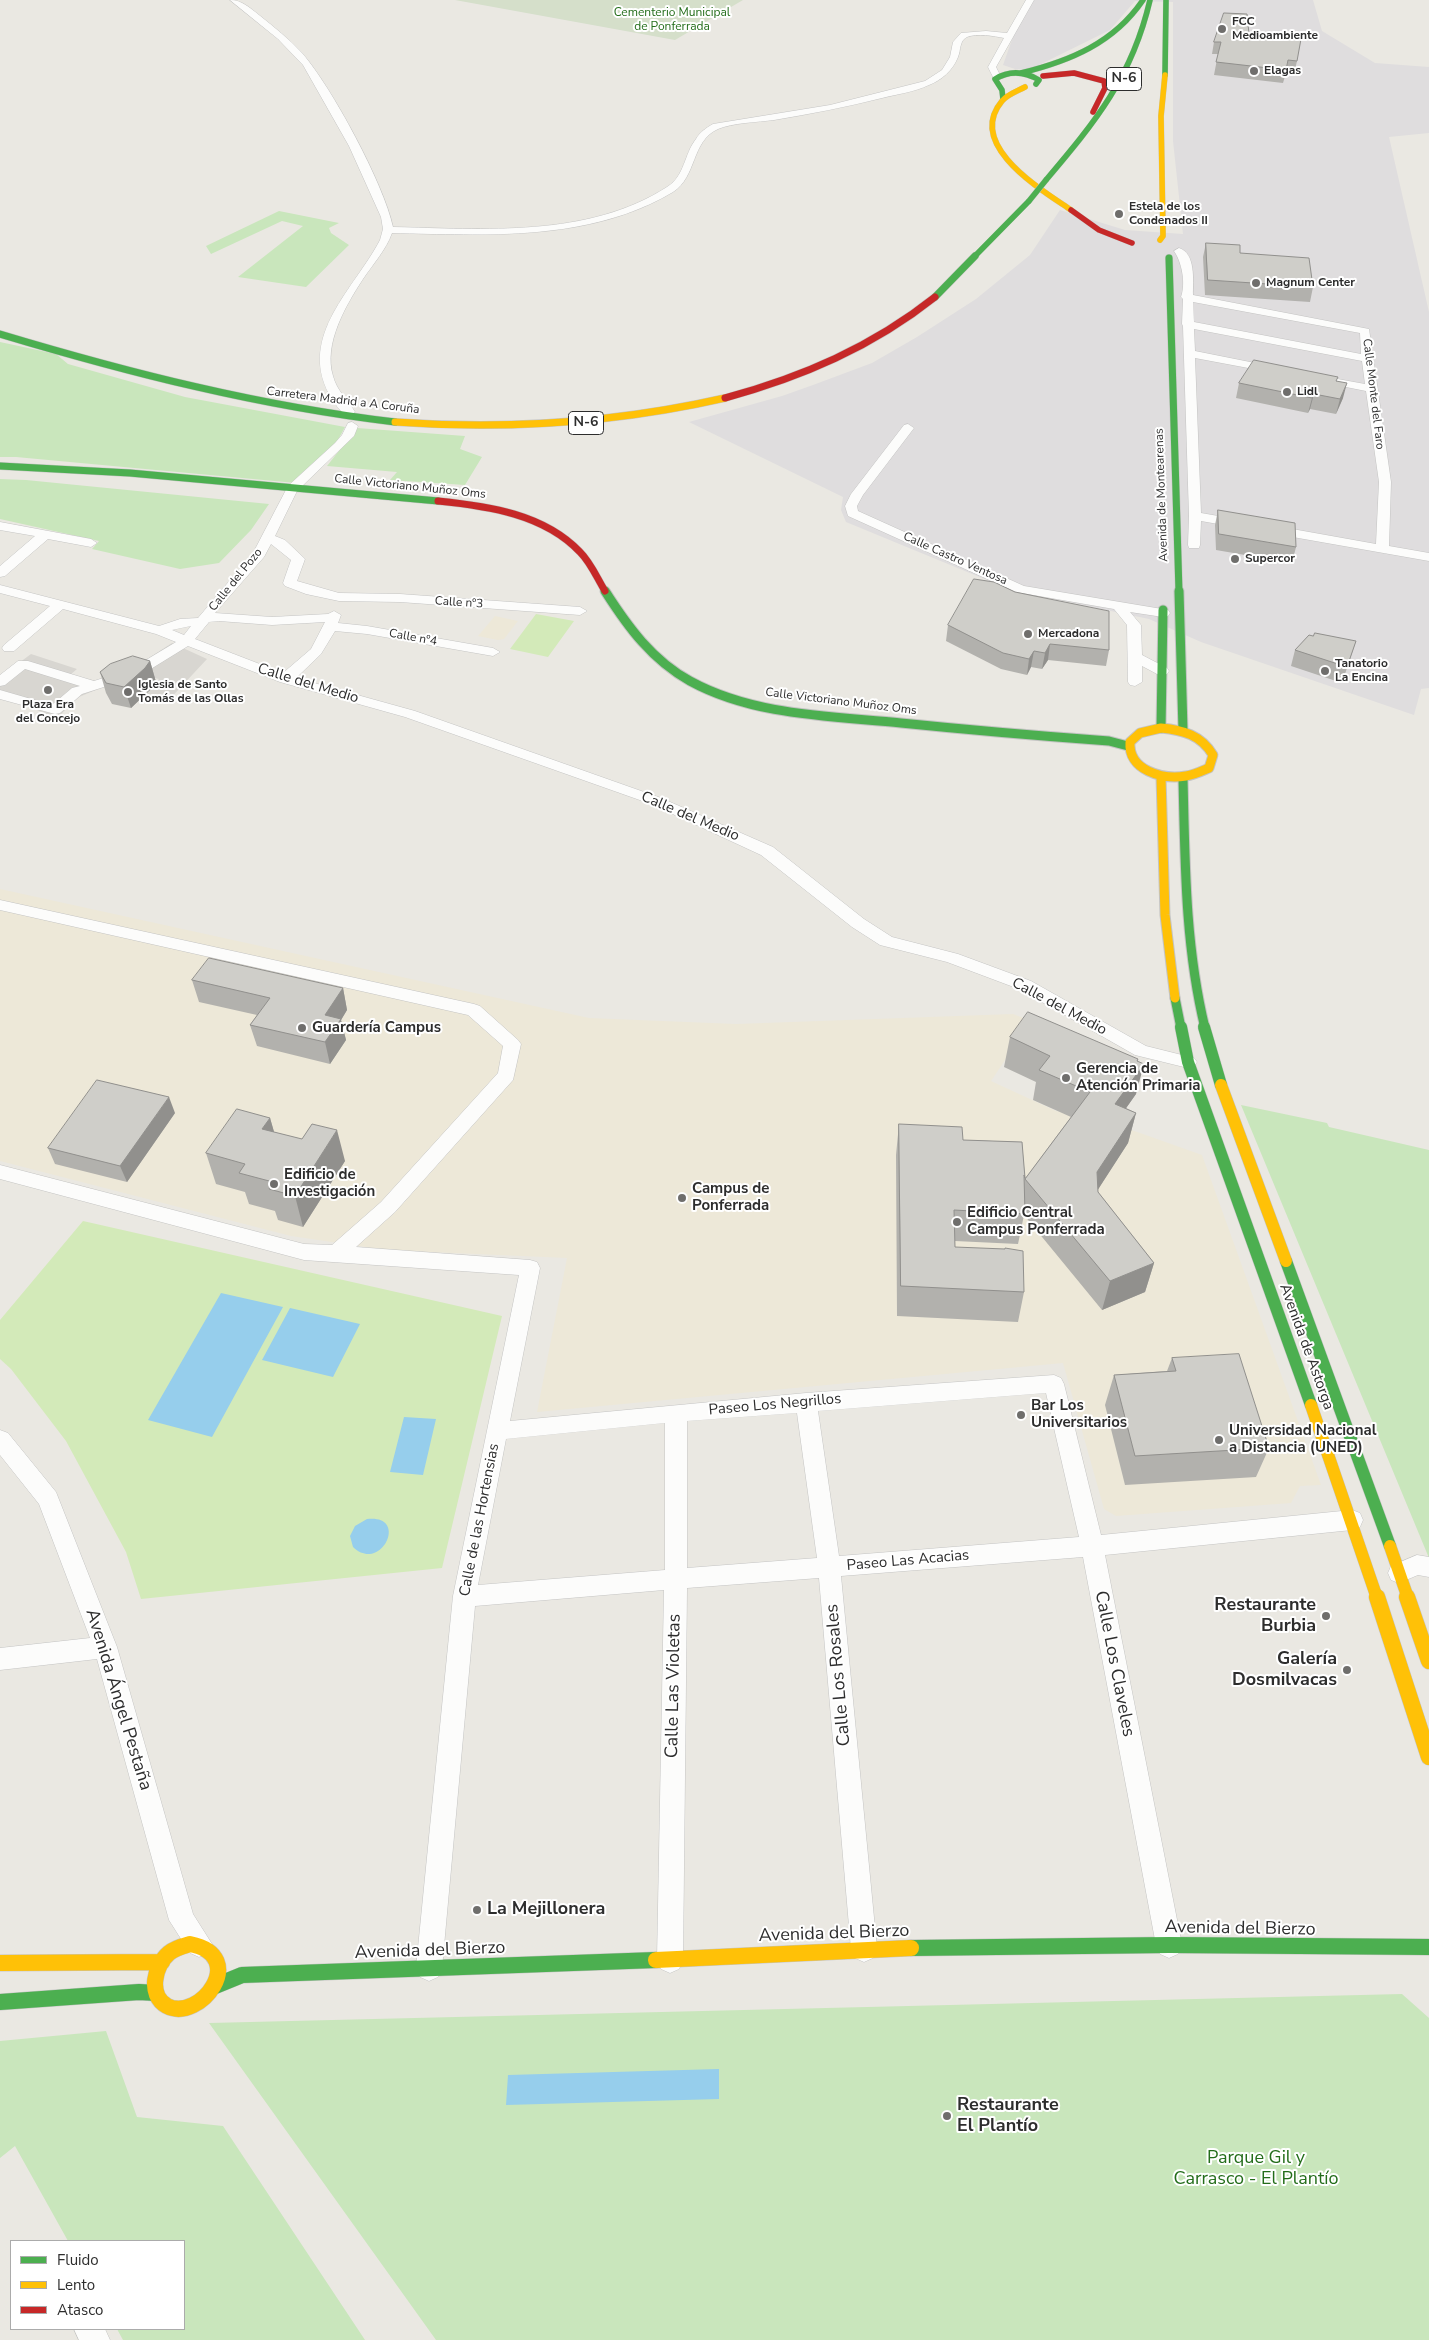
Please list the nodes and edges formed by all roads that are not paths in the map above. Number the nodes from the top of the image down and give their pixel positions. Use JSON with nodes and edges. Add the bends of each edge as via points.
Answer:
{"nodes":[{"id":1,"x":234,"y":0,"type":"edge"},
{"id":2,"x":1030,"y":0,"type":"edge"},
{"id":3,"x":1143,"y":0,"type":"edge"},
{"id":4,"x":1150,"y":0,"type":"edge"},
{"id":5,"x":1166,"y":0,"type":"edge"},
{"id":6,"x":1010,"y":36,"type":"junction"},
{"id":7,"x":997,"y":61,"type":"junction"},
{"id":8,"x":1018,"y":73,"type":"junction"},
{"id":9,"x":1037,"y":78,"type":"junction"},
{"id":10,"x":998,"y":80,"type":"junction"},
{"id":11,"x":1025,"y":87,"type":"junction"},
{"id":12,"x":1003,"y":99,"type":"junction"},
{"id":13,"x":1076,"y":146,"type":"junction"},
{"id":14,"x":388,"y":230,"type":"junction"},
{"id":15,"x":1160,"y":240,"type":"junction"},
{"id":16,"x":1174,"y":255,"type":"junction"},
{"id":17,"x":1157,"y":260,"type":"dead end"},
{"id":18,"x":1186,"y":297,"type":"junction"},
{"id":19,"x":1187,"y":324,"type":"junction"},
{"id":20,"x":34,"y":331,"type":"dead end"},
{"id":21,"x":0,"y":334,"type":"edge"},
{"id":22,"x":14,"y":338,"type":"junction"},
{"id":23,"x":0,"y":339,"type":"edge"},
{"id":24,"x":1188,"y":353,"type":"junction"},
{"id":25,"x":82,"y":358,"type":"junction"},
{"id":26,"x":1367,"y":359,"type":"junction"},
{"id":27,"x":1285,"y":372,"type":"edge"},
{"id":28,"x":1314,"y":378,"type":"edge"},
{"id":29,"x":1372,"y":389,"type":"junction"},
{"id":30,"x":349,"y":412,"type":"dead end"},
{"id":31,"x":352,"y":426,"type":"dead end"},
{"id":32,"x":908,"y":428,"type":"dead end"},
{"id":33,"x":0,"y":466,"type":"edge"},
{"id":34,"x":292,"y":489,"type":"junction"},
{"id":35,"x":1195,"y":516,"type":"junction"},
{"id":36,"x":0,"y":526,"type":"edge"},
{"id":37,"x":45,"y":535,"type":"junction"},
{"id":38,"x":268,"y":538,"type":"junction"},
{"id":39,"x":91,"y":544,"type":"dead end"},
{"id":40,"x":1194,"y":544,"type":"dead end"},
{"id":41,"x":1382,"y":549,"type":"junction"},
{"id":42,"x":1429,"y":557,"type":"edge"},
{"id":43,"x":0,"y":573,"type":"edge"},
{"id":44,"x":0,"y":590,"type":"edge"},
{"id":45,"x":1163,"y":594,"type":"dead end"},
{"id":46,"x":339,"y":597,"type":"junction"},
{"id":47,"x":61,"y":604,"type":"junction"},
{"id":48,"x":1119,"y":606,"type":"junction"},
{"id":49,"x":580,"y":611,"type":"dead end"},
{"id":50,"x":1147,"y":612,"type":"junction"},
{"id":51,"x":1163,"y":613,"type":"junction"},
{"id":52,"x":203,"y":620,"type":"junction"},
{"id":53,"x":333,"y":623,"type":"junction"},
{"id":54,"x":1134,"y":625,"type":"junction"},
{"id":55,"x":161,"y":631,"type":"junction"},
{"id":56,"x":187,"y":641,"type":"junction"},
{"id":57,"x":9,"y":648,"type":"dead end"},
{"id":58,"x":493,"y":652,"type":"dead end"},
{"id":59,"x":1135,"y":657,"type":"junction"},
{"id":60,"x":1162,"y":671,"type":"junction"},
{"id":61,"x":285,"y":680,"type":"junction"},
{"id":62,"x":0,"y":682,"type":"edge"},
{"id":63,"x":1135,"y":682,"type":"dead end"},
{"id":64,"x":93,"y":685,"type":"junction"},
{"id":65,"x":0,"y":694,"type":"edge"},
{"id":66,"x":1160,"y":728,"type":"junction"},
{"id":67,"x":1183,"y":730,"type":"junction"},
{"id":68,"x":1128,"y":746,"type":"junction"},
{"id":69,"x":1161,"y":777,"type":"junction"},
{"id":70,"x":1183,"y":778,"type":"junction"},
{"id":71,"x":0,"y":905,"type":"edge"},
{"id":72,"x":1188,"y":1062,"type":"junction"},
{"id":73,"x":0,"y":1172,"type":"edge"},
{"id":74,"x":336,"y":1253,"type":"junction"},
{"id":75,"x":1054,"y":1384,"type":"joint"},
{"id":76,"x":806,"y":1402,"type":"junction"},
{"id":77,"x":676,"y":1413,"type":"junction"},
{"id":78,"x":497,"y":1431,"type":"junction"},
{"id":79,"x":0,"y":1439,"type":"edge"},
{"id":80,"x":1352,"y":1520,"type":"junction"},
{"id":81,"x":1092,"y":1546,"type":"junction"},
{"id":82,"x":829,"y":1567,"type":"junction"},
{"id":83,"x":1429,"y":1567,"type":"edge"},
{"id":84,"x":1399,"y":1573,"type":"junction"},
{"id":85,"x":676,"y":1578,"type":"junction"},
{"id":86,"x":464,"y":1596,"type":"junction"},
{"id":87,"x":105,"y":1647,"type":"junction"},
{"id":88,"x":0,"y":1659,"type":"edge"},
{"id":89,"x":1429,"y":1661,"type":"edge"},
{"id":90,"x":1429,"y":1757,"type":"edge"},
{"id":91,"x":1169,"y":1945,"type":"junction"},
{"id":92,"x":1429,"y":1947,"type":"edge"},
{"id":93,"x":864,"y":1949,"type":"junction"},
{"id":94,"x":180,"y":1951,"type":"junction"},
{"id":95,"x":670,"y":1960,"type":"junction"},
{"id":96,"x":0,"y":1963,"type":"edge"},
{"id":97,"x":218,"y":1965,"type":"junction"},
{"id":98,"x":429,"y":1968,"type":"junction"},
{"id":99,"x":242,"y":1974,"type":"junction"},
{"id":100,"x":215,"y":1986,"type":"junction"},
{"id":101,"x":156,"y":1993,"type":"junction"},
{"id":102,"x":0,"y":2002,"type":"edge"}],
"edges":[{"from":1,"to":14,"type":"street","via":[[306,63],[383,207]]},
{"from":2,"to":6,"type":"street"},
{"from":3,"to":8,"type":"main road","via":[[1136,16],[1116,34],[1045,67]]},
{"from":4,"to":13,"type":"main road","name":"Carretera Madrid a A Coruña","number":"N-6","via":[[1145,30],[1128,71]]},
{"from":5,"to":15,"type":"main road","via":[[1161,116],[1163,236]]},
{"from":6,"to":7,"type":"street"},
{"from":6,"to":14,"type":"street","via":[[964,35],[957,42],[954,57],[945,72],[913,88],[830,108],[716,126],[694,145],[679,183],[637,206],[562,225],[511,232]]},
{"from":7,"to":8,"type":"street","via":[[1004,69]]},
{"from":7,"to":10,"type":"street","via":[[992,67]]},
{"from":8,"to":9,"type":"main road"},
{"from":8,"to":10,"type":"main road"},
{"from":9,"to":11,"type":"main road","via":[[1038,83]]},
{"from":9,"to":13,"type":"main road","number":"N-6","via":[[1068,72],[1104,81],[1105,88]]},
{"from":10,"to":11,"type":"main road","via":[[1013,87]]},
{"from":10,"to":12,"type":"main road"},
{"from":11,"to":12,"type":"main road"},
{"from":12,"to":15,"type":"main road","via":[[993,123],[994,136],[1015,170],[1100,230],[1138,244]]},
{"from":13,"to":25,"type":"main road","name":"Carretera Madrid a A Coruña","number":"N-6","bridge":true,"via":[[1029,200],[932,300],[884,334],[822,367],[731,397],[639,417],[566,425],[489,427],[363,420],[260,405]]},
{"from":14,"to":30,"type":"street","via":[[380,248],[342,305],[327,346],[326,375],[336,397]]},
{"from":15,"to":16,"type":"main road","via":[[1174,245]]},
{"from":16,"to":17,"type":"main road"},
{"from":16,"to":18,"type":"street","via":[[1186,260]]},
{"from":16,"to":67,"type":"main road","name":"Avenida de Montearenas"},
{"from":18,"to":19,"type":"street"},
{"from":18,"to":26,"type":"street","name":"Calle Monte del Faro","via":[[1365,331]]},
{"from":19,"to":24,"type":"street"},
{"from":19,"to":26,"type":"street"},
{"from":20,"to":25,"type":"main road"},
{"from":21,"to":22,"type":"main road","name":"Carretera Madrid a A Coruña","number":"N-6"},
{"from":22,"to":23,"type":"main road"},
{"from":22,"to":25,"type":"main road","name":"Carretera Madrid a A Coruña","number":"N-6"},
{"from":24,"to":27,"type":"street"},
{"from":24,"to":35,"type":"street"},
{"from":26,"to":29,"type":"street","name":"Calle Monte del Faro"},
{"from":28,"to":29,"type":"street"},
{"from":29,"to":41,"type":"street","name":"Calle Monte del Faro","via":[[1385,482]]},
{"from":31,"to":34,"type":"street","via":[[339,446]]},
{"from":32,"to":48,"type":"street","name":"Calle Castro Ventosa","via":[[857,494],[851,506],[852,513],[1021,589]]},
{"from":33,"to":34,"type":"main road","name":"Calle Victoriano Muñoz Oms","via":[[78,469]]},
{"from":34,"to":38,"type":"street","name":"Calle del Pozo"},
{"from":34,"to":68,"type":"main road","name":"Calle Victoriano Muñoz Oms","via":[[471,505],[533,522],[560,535],[581,554],[639,639],[665,665],[724,696],[781,710],[1109,741]]},
{"from":35,"to":40,"type":"street"},
{"from":35,"to":41,"type":"street"},
{"from":36,"to":37,"type":"street"},
{"from":37,"to":39,"type":"street"},
{"from":37,"to":43,"type":"street"},
{"from":38,"to":46,"type":"street","via":[[280,543],[298,559],[290,583]]},
{"from":38,"to":52,"type":"street","name":"Calle del Pozo","via":[[259,554]]},
{"from":41,"to":42,"type":"street"},
{"from":44,"to":47,"type":"street","name":"Calle del Medio"},
{"from":45,"to":51,"type":"main road"},
{"from":46,"to":49,"type":"street","name":"Calle nº3","via":[[400,598]]},
{"from":46,"to":53,"type":"street"},
{"from":47,"to":55,"type":"street","name":"Calle del Medio"},
{"from":47,"to":57,"type":"street"},
{"from":48,"to":50,"type":"street","name":"Calle Castro Ventosa"},
{"from":48,"to":54,"type":"street"},
{"from":50,"to":51,"type":"street","name":"Calle Castro Ventosa"},
{"from":50,"to":54,"type":"street","via":[[1141,614]]},
{"from":51,"to":60,"type":"main road"},
{"from":52,"to":53,"type":"street","name":"Calle nº4","via":[[219,617]]},
{"from":52,"to":55,"type":"street","via":[[169,625]]},
{"from":52,"to":56,"type":"street","name":"Calle del Pozo"},
{"from":53,"to":58,"type":"street","name":"Calle nº4"},
{"from":53,"to":61,"type":"street","via":[[314,656]]},
{"from":54,"to":59,"type":"street"},
{"from":55,"to":56,"type":"street","name":"Calle del Medio"},
{"from":56,"to":61,"type":"street","name":"Calle del Medio"},
{"from":56,"to":64,"type":"street","via":[[136,672]]},
{"from":59,"to":60,"type":"street"},
{"from":59,"to":63,"type":"street"},
{"from":60,"to":66,"type":"main road"},
{"from":61,"to":72,"type":"street","name":"Calle del Medio","via":[[410,714],[656,801],[767,851],[886,941],[952,958],[1025,985],[1141,1051]]},
{"from":62,"to":64,"type":"street","via":[[23,664]]},
{"from":64,"to":65,"type":"street","via":[[77,691],[55,710]]},
{"from":66,"to":67,"type":"main road"},
{"from":66,"to":68,"type":"main road","via":[[1142,731]]},
{"from":67,"to":70,"type":"main road","via":[[1203,740],[1213,755],[1209,768]]},
{"from":68,"to":69,"type":"main road","via":[[1135,764]]},
{"from":69,"to":70,"type":"main road"},
{"from":69,"to":72,"type":"main road","via":[[1164,903],[1170,972]]},
{"from":70,"to":84,"type":"main road","name":"Avenida de Astorga","via":[[1187,916],[1193,974],[1212,1062]]},
{"from":71,"to":74,"type":"street","via":[[474,1010],[512,1044],[507,1075],[388,1207]]},
{"from":72,"to":80,"type":"main road","name":"Avenida de Astorga"},
{"from":73,"to":74,"type":"street","via":[[304,1252]]},
{"from":74,"to":78,"type":"street","name":"Calle de las Hortensias","via":[[530,1268]]},
{"from":75,"to":76,"type":"street","name":"Paseo Los Negrillos"},
{"from":75,"to":81,"type":"street","name":"Calle Los Claveles"},
{"from":76,"to":77,"type":"street","name":"Paseo Los Negrillos"},
{"from":76,"to":82,"type":"street","name":"Calle Los Rosales"},
{"from":77,"to":78,"type":"street","name":"Paseo Los Negrillos"},
{"from":77,"to":85,"type":"street","name":"Calle Las Violetas"},
{"from":78,"to":86,"type":"street","name":"Calle de las Hortensias"},
{"from":79,"to":87,"type":"street","name":"Avenida Ángel Pestaña","via":[[48,1499]]},
{"from":80,"to":81,"type":"street","name":"Paseo Las Acacias"},
{"from":80,"to":90,"type":"main road","name":"Avenida de Astorga"},
{"from":81,"to":82,"type":"street","name":"Paseo Las Acacias"},
{"from":81,"to":91,"type":"street","name":"Calle Los Claveles"},
{"from":82,"to":85,"type":"street","name":"Paseo Las Acacias"},
{"from":82,"to":93,"type":"street","name":"Calle Los Rosales"},
{"from":83,"to":84,"type":"street","via":[[1417,1566]]},
{"from":84,"to":89,"type":"main road","name":"Avenida de Astorga"},
{"from":85,"to":86,"type":"street","name":"Paseo Las Acacias"},
{"from":85,"to":95,"type":"street","name":"Calle Las Violetas"},
{"from":86,"to":98,"type":"street","name":"Calle de las Hortensias"},
{"from":87,"to":88,"type":"street"},
{"from":87,"to":94,"type":"street","name":"Avenida Ángel Pestaña","via":[[182,1920]]},
{"from":91,"to":92,"type":"main road","name":"Avenida del Bierzo"},
{"from":91,"to":93,"type":"main road","name":"Avenida del Bierzo"},
{"from":93,"to":95,"type":"main road","name":"Avenida del Bierzo"},
{"from":94,"to":96,"type":"main road","via":[[95,1964]]},
{"from":94,"to":97,"type":"main road","via":[[208,1948]]},
{"from":94,"to":101,"type":"main road","via":[[156,1972]]},
{"from":95,"to":98,"type":"main road","name":"Avenida del Bierzo"},
{"from":97,"to":99,"type":"main road","name":"Avenida del Bierzo"},
{"from":97,"to":100,"type":"main road"},
{"from":98,"to":99,"type":"main road","name":"Avenida del Bierzo"},
{"from":99,"to":100,"type":"main road","name":"Avenida del Bierzo"},
{"from":100,"to":101,"type":"main road","via":[[204,2000],[189,2009],[169,2008]]},
{"from":101,"to":102,"type":"main road"}]}
